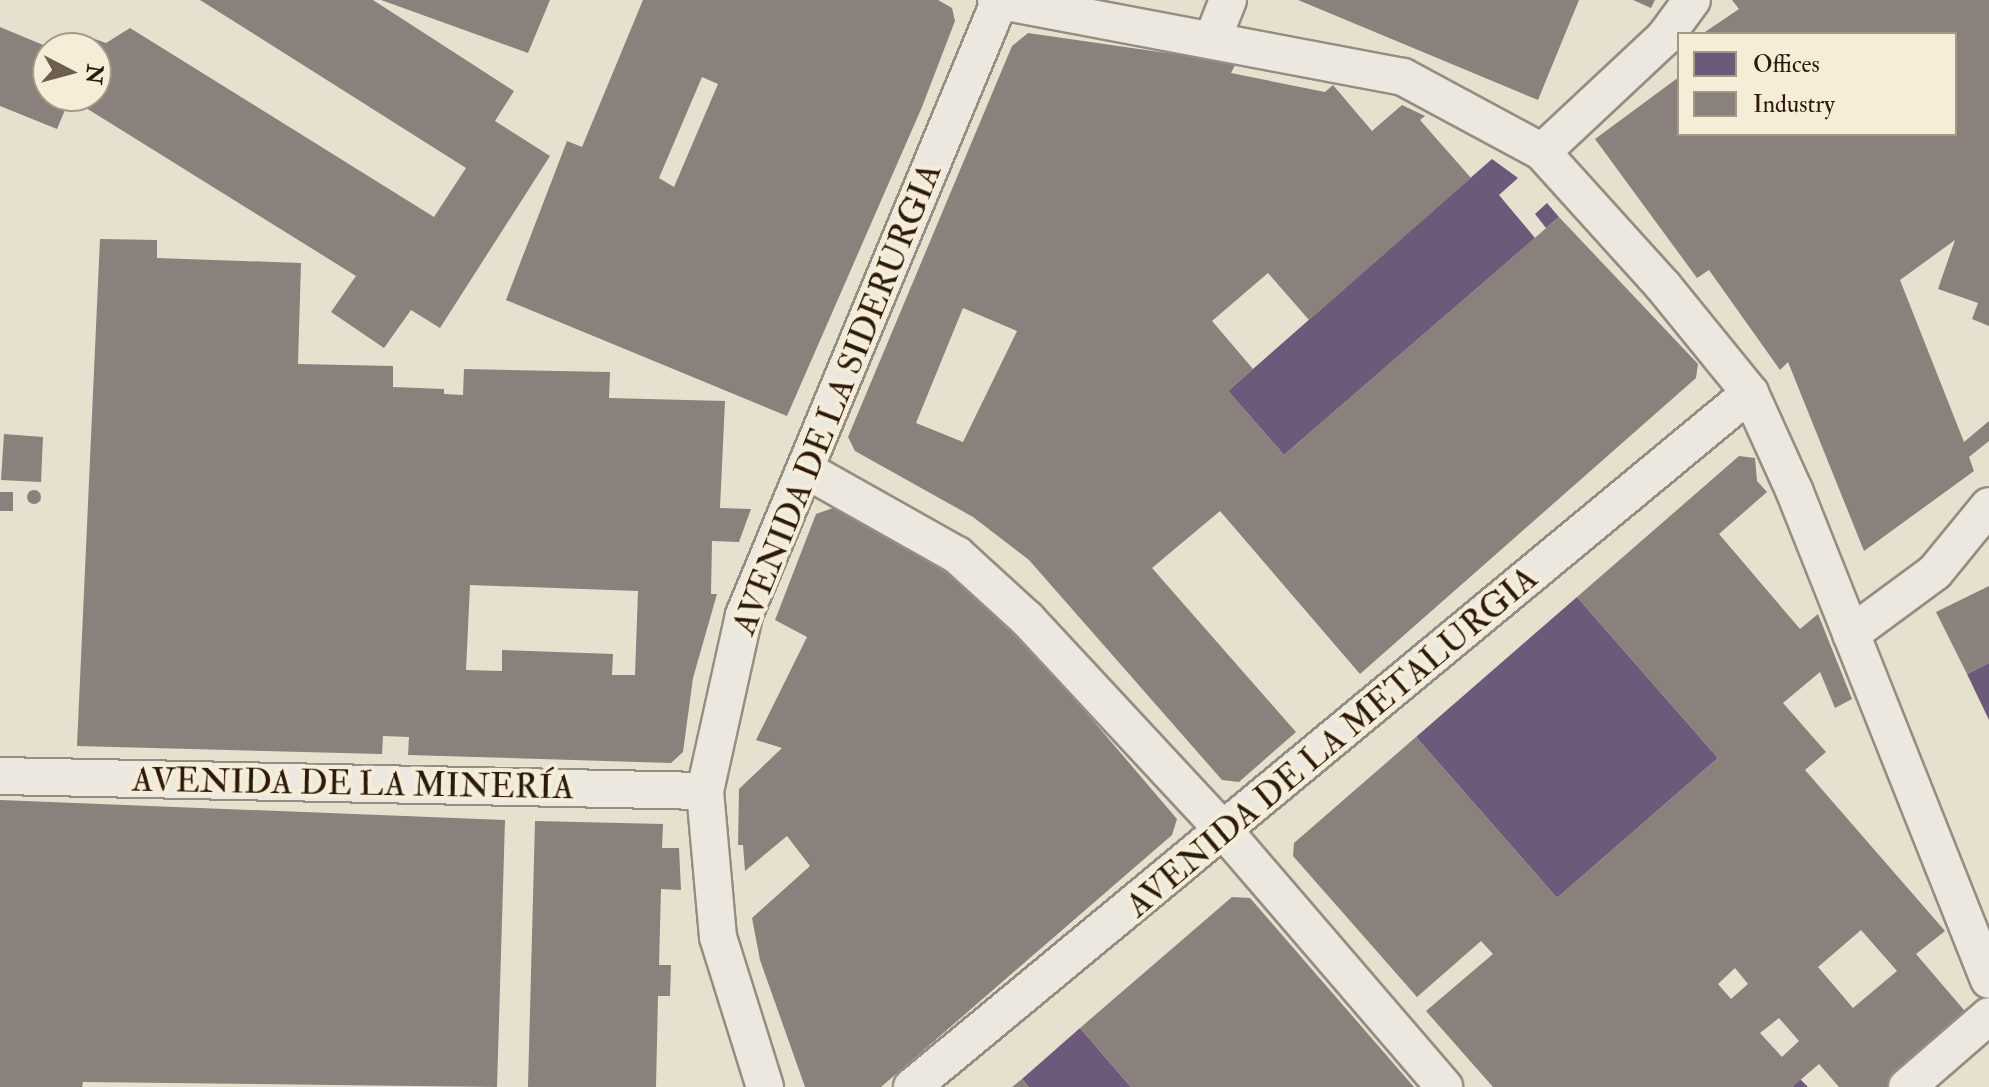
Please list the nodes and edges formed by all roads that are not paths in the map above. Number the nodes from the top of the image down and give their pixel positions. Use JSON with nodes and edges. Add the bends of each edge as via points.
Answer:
{"nodes":[{"id":1,"x":998,"y":0,"type":"edge"},
{"id":2,"x":1228,"y":0,"type":"edge"},
{"id":3,"x":1692,"y":0,"type":"edge"},
{"id":4,"x":1213,"y":38,"type":"junction"},
{"id":5,"x":1542,"y":152,"type":"junction"},
{"id":6,"x":1750,"y":393,"type":"junction"},
{"id":7,"x":806,"y":470,"type":"junction"},
{"id":8,"x":1989,"y":506,"type":"edge"},
{"id":9,"x":1851,"y":634,"type":"junction"},
{"id":10,"x":0,"y":776,"type":"edge"},
{"id":11,"x":705,"y":791,"type":"junction"},
{"id":12,"x":1225,"y":832,"type":"junction"},
{"id":13,"x":1989,"y":980,"type":"edge"},
{"id":14,"x":1989,"y":1016,"type":"edge"},
{"id":15,"x":765,"y":1087,"type":"edge"},
{"id":16,"x":912,"y":1087,"type":"edge"},
{"id":17,"x":1444,"y":1087,"type":"edge"},
{"id":18,"x":1907,"y":1087,"type":"edge"}],
"edges":[{"from":1,"to":4,"type":"street"},
{"from":1,"to":7,"type":"street","name":"AVENIDA DE LA SIDERURGIA"},
{"from":2,"to":4,"type":"street"},
{"from":3,"to":5,"type":"street","via":[[1664,38]]},
{"from":4,"to":5,"type":"street","via":[[1403,77]]},
{"from":5,"to":6,"type":"street","via":[[1664,287]]},
{"from":6,"to":9,"type":"street"},
{"from":6,"to":12,"type":"street","name":"AVENIDA DE LA METALURGIA"},
{"from":7,"to":11,"type":"street","name":"AVENIDA DE LA SIDERURGIA","via":[[744,615]]},
{"from":7,"to":12,"type":"street","via":[[957,555],[1027,619]]},
{"from":8,"to":9,"type":"street","via":[[1935,572]]},
{"from":9,"to":13,"type":"street"},
{"from":10,"to":11,"type":"street","name":"AVENIDA DE LA MINERÍA"},
{"from":11,"to":15,"type":"street","name":"AVENIDA DE LA SIDERURGIA","via":[[718,937]]},
{"from":12,"to":16,"type":"street","name":"AVENIDA DE LA METALURGIA"},
{"from":12,"to":17,"type":"street"},
{"from":14,"to":18,"type":"street"}]}
